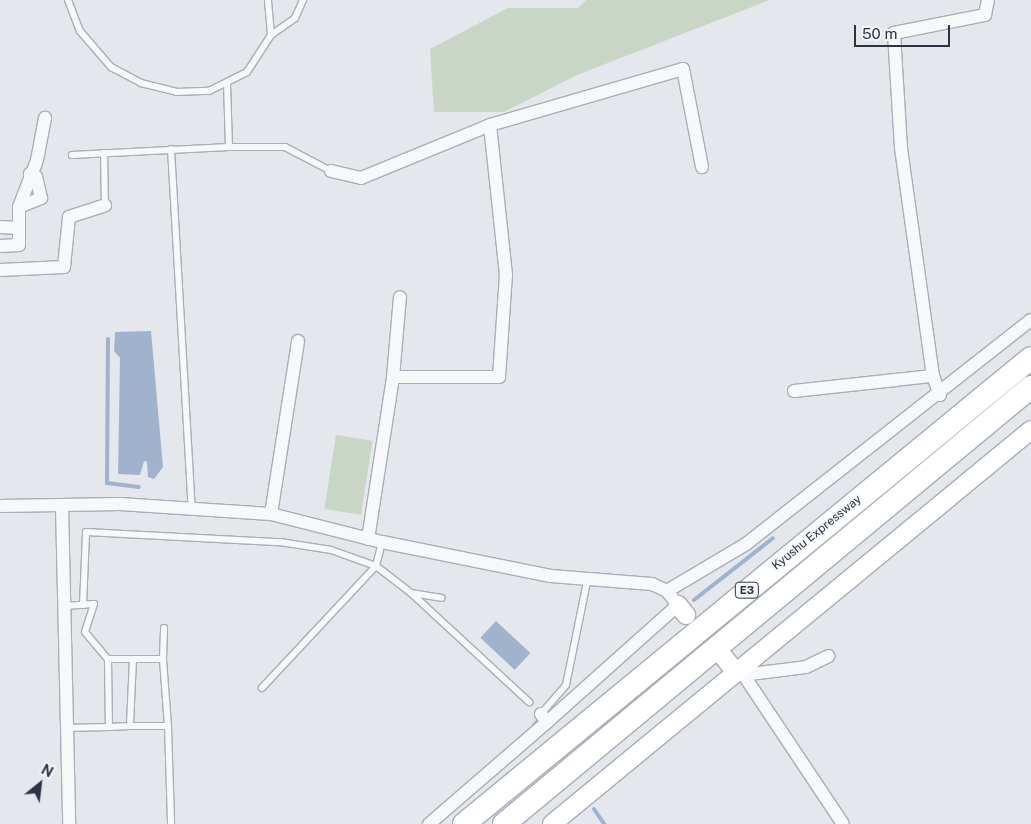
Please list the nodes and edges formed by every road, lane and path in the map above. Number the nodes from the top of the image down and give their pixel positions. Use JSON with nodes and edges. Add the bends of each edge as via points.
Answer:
{"nodes":[{"id":1,"x":68,"y":0,"type":"edge"},
{"id":2,"x":268,"y":0,"type":"edge"},
{"id":3,"x":303,"y":0,"type":"edge"},
{"id":4,"x":988,"y":0,"type":"edge"},
{"id":5,"x":270,"y":35,"type":"junction"},
{"id":6,"x":227,"y":85,"type":"junction"},
{"id":7,"x":45,"y":118,"type":"dead end"},
{"id":8,"x":490,"y":125,"type":"junction"},
{"id":9,"x":229,"y":147,"type":"junction"},
{"id":10,"x":171,"y":149,"type":"junction"},
{"id":11,"x":104,"y":153,"type":"junction"},
{"id":12,"x":72,"y":155,"type":"dead end"},
{"id":13,"x":702,"y":167,"type":"dead end"},
{"id":14,"x":331,"y":172,"type":"joint"},
{"id":15,"x":30,"y":174,"type":"junction"},
{"id":16,"x":105,"y":205,"type":"joint"},
{"id":17,"x":19,"y":207,"type":"junction"},
{"id":18,"x":0,"y":227,"type":"edge"},
{"id":19,"x":19,"y":228,"type":"junction"},
{"id":20,"x":0,"y":246,"type":"edge"},
{"id":21,"x":0,"y":270,"type":"edge"},
{"id":22,"x":400,"y":297,"type":"dead end"},
{"id":23,"x":1031,"y":320,"type":"edge"},
{"id":24,"x":298,"y":341,"type":"dead end"},
{"id":25,"x":1031,"y":358,"type":"edge"},
{"id":26,"x":933,"y":376,"type":"junction"},
{"id":27,"x":393,"y":377,"type":"junction"},
{"id":28,"x":1031,"y":387,"type":"edge"},
{"id":29,"x":794,"y":391,"type":"dead end"},
{"id":30,"x":940,"y":395,"type":"junction"},
{"id":31,"x":1031,"y":430,"type":"edge"},
{"id":32,"x":0,"y":506,"type":"edge"},
{"id":33,"x":62,"y":506,"type":"junction"},
{"id":34,"x":192,"y":509,"type":"junction"},
{"id":35,"x":271,"y":514,"type":"junction"},
{"id":36,"x":368,"y":539,"type":"junction"},
{"id":37,"x":382,"y":542,"type":"junction"},
{"id":38,"x":376,"y":566,"type":"junction"},
{"id":39,"x":587,"y":582,"type":"junction"},
{"id":40,"x":667,"y":591,"type":"junction"},
{"id":41,"x":411,"y":593,"type":"junction"},
{"id":42,"x":442,"y":598,"type":"dead end"},
{"id":43,"x":83,"y":605,"type":"junction"},
{"id":44,"x":64,"y":606,"type":"junction"},
{"id":45,"x":164,"y":628,"type":"dead end"},
{"id":46,"x":722,"y":655,"type":"dead end"},
{"id":47,"x":829,"y":656,"type":"dead end"},
{"id":48,"x":108,"y":659,"type":"junction"},
{"id":49,"x":133,"y":659,"type":"junction"},
{"id":50,"x":162,"y":659,"type":"junction"},
{"id":51,"x":739,"y":671,"type":"junction"},
{"id":52,"x":262,"y":688,"type":"dead end"},
{"id":53,"x":529,"y":702,"type":"dead end"},
{"id":54,"x":544,"y":718,"type":"junction"},
{"id":55,"x":130,"y":726,"type":"junction"},
{"id":56,"x":168,"y":726,"type":"junction"},
{"id":57,"x":109,"y":727,"type":"junction"},
{"id":58,"x":66,"y":728,"type":"junction"},
{"id":59,"x":69,"y":824,"type":"edge"},
{"id":60,"x":171,"y":824,"type":"edge"},
{"id":61,"x":429,"y":824,"type":"edge"},
{"id":62,"x":464,"y":824,"type":"edge"},
{"id":63,"x":504,"y":824,"type":"edge"},
{"id":64,"x":552,"y":824,"type":"edge"},
{"id":65,"x":843,"y":824,"type":"edge"}],
"edges":[{"from":1,"to":6,"type":"lane","via":[[80,30],[111,67],[141,83],[176,92]]},
{"from":2,"to":5,"type":"lane"},
{"from":3,"to":5,"type":"lane","via":[[295,18]]},
{"from":4,"to":26,"type":"street","via":[[984,16],[894,33],[901,148]]},
{"from":5,"to":6,"type":"lane","via":[[246,72]]},
{"from":6,"to":9,"type":"lane"},
{"from":7,"to":15,"type":"street","via":[[37,160]]},
{"from":8,"to":13,"type":"street","via":[[683,69]]},
{"from":8,"to":14,"type":"street","via":[[361,178]]},
{"from":8,"to":27,"type":"street","via":[[506,275],[499,377]]},
{"from":9,"to":10,"type":"lane"},
{"from":9,"to":14,"type":"lane","via":[[285,147]]},
{"from":10,"to":11,"type":"lane"},
{"from":10,"to":34,"type":"lane"},
{"from":11,"to":12,"type":"lane"},
{"from":11,"to":16,"type":"lane"},
{"from":15,"to":17,"type":"street"},
{"from":15,"to":17,"type":"street","via":[[36,177],[41,198]]},
{"from":16,"to":21,"type":"street","via":[[69,217],[64,267]]},
{"from":17,"to":19,"type":"street"},
{"from":18,"to":19,"type":"street"},
{"from":19,"to":20,"type":"street","via":[[19,245]]},
{"from":22,"to":27,"type":"street"},
{"from":23,"to":30,"type":"street"},
{"from":24,"to":35,"type":"street"},
{"from":25,"to":62,"type":"highway","name":"Kyushu Expressway","number":"E3"},
{"from":26,"to":29,"type":"street"},
{"from":26,"to":30,"type":"street"},
{"from":27,"to":36,"type":"street"},
{"from":28,"to":63,"type":"highway","name":"Kyushu Expressway","number":"E3"},
{"from":30,"to":40,"type":"street","via":[[746,544]]},
{"from":31,"to":51,"type":"street"},
{"from":32,"to":33,"type":"street"},
{"from":33,"to":34,"type":"street"},
{"from":33,"to":44,"type":"street"},
{"from":34,"to":35,"type":"street"},
{"from":35,"to":36,"type":"street"},
{"from":36,"to":37,"type":"street"},
{"from":37,"to":38,"type":"lane"},
{"from":37,"to":39,"type":"street"},
{"from":38,"to":41,"type":"lane"},
{"from":38,"to":43,"type":"lane","via":[[331,550],[280,542],[86,532]]},
{"from":38,"to":52,"type":"lane"},
{"from":39,"to":40,"type":"street","via":[[652,584]]},
{"from":39,"to":54,"type":"lane","via":[[566,685]]},
{"from":40,"to":54,"type":"street","via":[[682,610]]},
{"from":41,"to":42,"type":"lane"},
{"from":41,"to":53,"type":"lane"},
{"from":43,"to":44,"type":"lane"},
{"from":43,"to":48,"type":"lane","via":[[94,604],[86,632]]},
{"from":44,"to":58,"type":"street"},
{"from":45,"to":50,"type":"lane"},
{"from":46,"to":51,"type":"street"},
{"from":47,"to":51,"type":"street","via":[[806,667]]},
{"from":48,"to":49,"type":"lane"},
{"from":48,"to":57,"type":"lane"},
{"from":49,"to":50,"type":"lane"},
{"from":49,"to":55,"type":"lane"},
{"from":50,"to":56,"type":"lane"},
{"from":51,"to":64,"type":"street"},
{"from":51,"to":65,"type":"street"},
{"from":54,"to":61,"type":"street"},
{"from":55,"to":56,"type":"lane"},
{"from":55,"to":57,"type":"lane"},
{"from":56,"to":60,"type":"lane"},
{"from":57,"to":58,"type":"lane"},
{"from":58,"to":59,"type":"street"}]}
